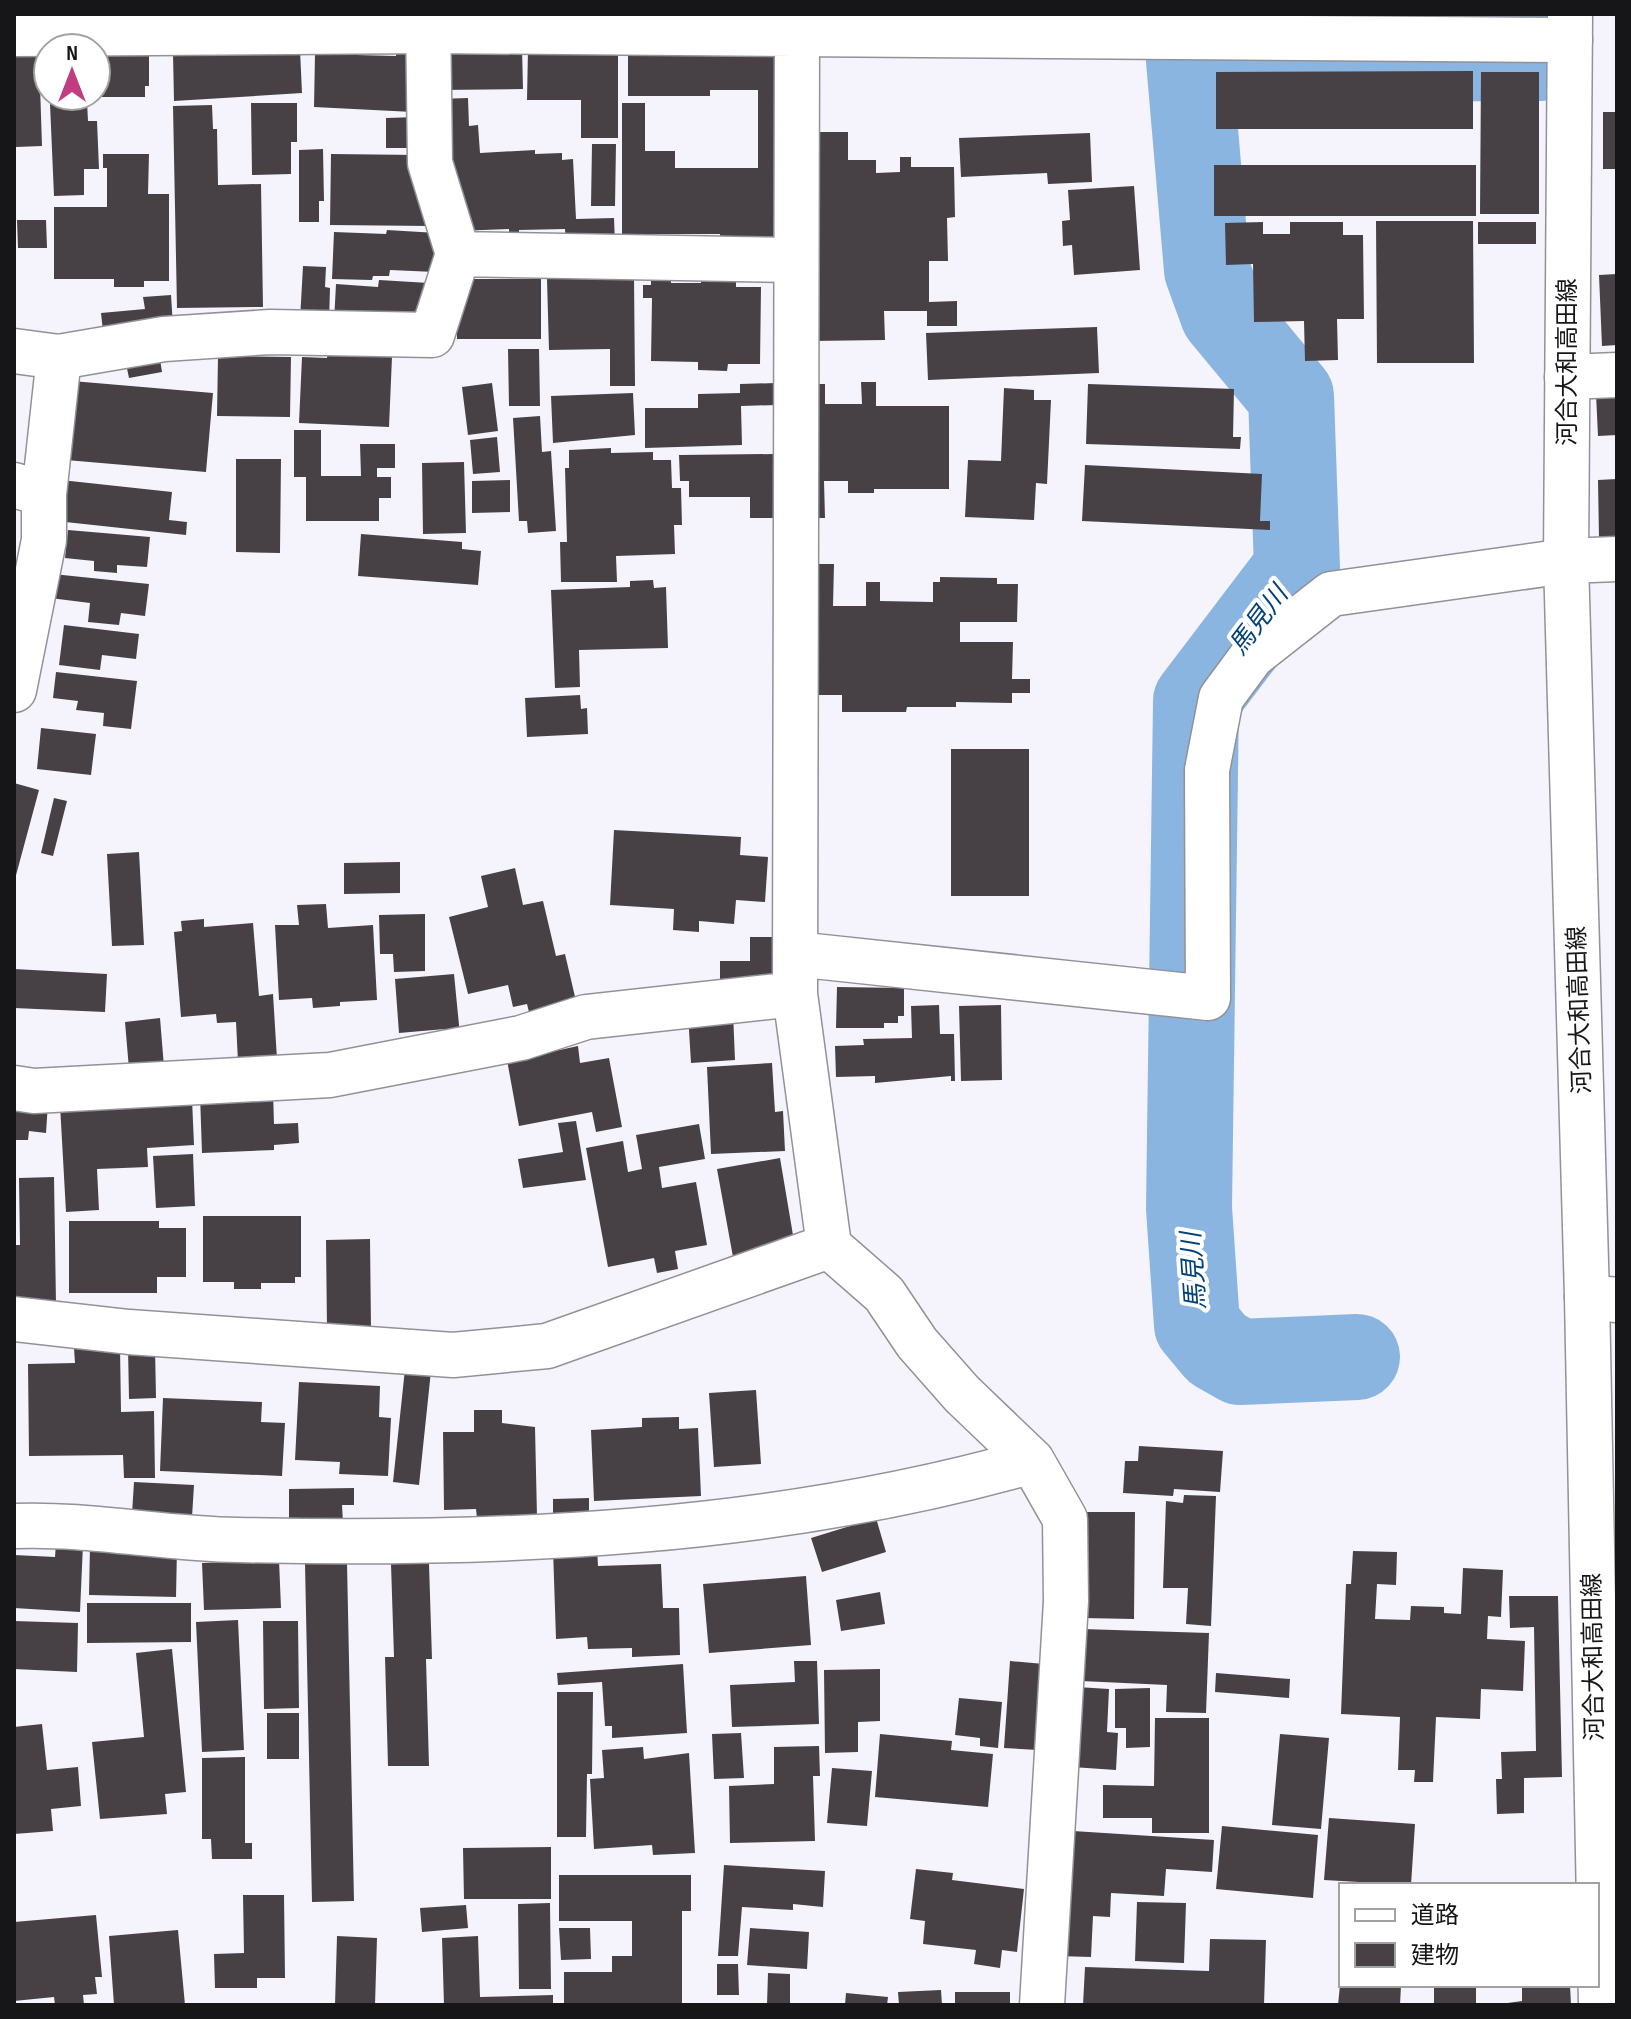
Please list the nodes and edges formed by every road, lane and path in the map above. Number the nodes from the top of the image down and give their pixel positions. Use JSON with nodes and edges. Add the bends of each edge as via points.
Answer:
{"nodes":[{"id":1,"x":428,"y":22,"type":"edge"},
{"id":2,"x":795,"y":24,"type":"edge"},
{"id":3,"x":1556,"y":32,"type":"edge"},
{"id":4,"x":14,"y":34,"type":"edge"},
{"id":5,"x":458,"y":254,"type":"junction"},
{"id":6,"x":795,"y":260,"type":"junction"},
{"id":7,"x":14,"y":351,"type":"edge"},
{"id":8,"x":59,"y":357,"type":"junction"},
{"id":9,"x":1617,"y":375,"type":"edge"},
{"id":10,"x":1567,"y":377,"type":"junction"},
{"id":11,"x":29,"y":490,"type":"edge"},
{"id":12,"x":1617,"y":559,"type":"edge"},
{"id":13,"x":1566,"y":561,"type":"junction"},
{"id":14,"x":14,"y":690,"type":"edge"},
{"id":15,"x":795,"y":974,"type":"junction"},
{"id":16,"x":14,"y":1088,"type":"edge"},
{"id":17,"x":829,"y":1246,"type":"junction"},
{"id":18,"x":1602,"y":1299,"type":"edge"},
{"id":19,"x":14,"y":1319,"type":"edge"},
{"id":20,"x":1032,"y":1461,"type":"junction"},
{"id":21,"x":14,"y":1526,"type":"edge"},
{"id":22,"x":1042,"y":2005,"type":"edge"},
{"id":23,"x":1601,"y":2005,"type":"edge"}],
"edges":[{"from":1,"to":2,"type":"street"},
{"from":1,"to":4,"type":"street"},
{"from":1,"to":5,"type":"street","via":[[430,163]]},
{"from":2,"to":3,"type":"street"},
{"from":2,"to":6,"type":"street"},
{"from":3,"to":10,"type":"street","name":"河合大和高田線"},
{"from":5,"to":6,"type":"street"},
{"from":5,"to":8,"type":"street","via":[[432,335],[270,332],[164,339]]},
{"from":6,"to":15,"type":"street"},
{"from":7,"to":8,"type":"street"},
{"from":8,"to":11,"type":"street"},
{"from":9,"to":10,"type":"street"},
{"from":10,"to":13,"type":"street","name":"河合大和高田線"},
{"from":11,"to":14,"type":"street","via":[[44,540]]},
{"from":12,"to":13,"type":"street"},
{"from":13,"to":15,"type":"street","via":[[1331,594],[1252,656],[1221,698],[1207,770],[1194,996]]},
{"from":13,"to":18,"type":"street","name":"河合大和高田線"},
{"from":15,"to":16,"type":"street","via":[[586,1017],[521,1038],[330,1075]]},
{"from":15,"to":17,"type":"street"},
{"from":17,"to":19,"type":"street","via":[[547,1346],[453,1355]]},
{"from":17,"to":20,"type":"street","via":[[884,1294],[953,1384]]},
{"from":18,"to":23,"type":"street","name":"河合大和高田線"},
{"from":20,"to":21,"type":"street","via":[[969,1479],[783,1515],[492,1540],[236,1540]]},
{"from":20,"to":22,"type":"street","via":[[1065,1519],[1065,1617]]}]}
